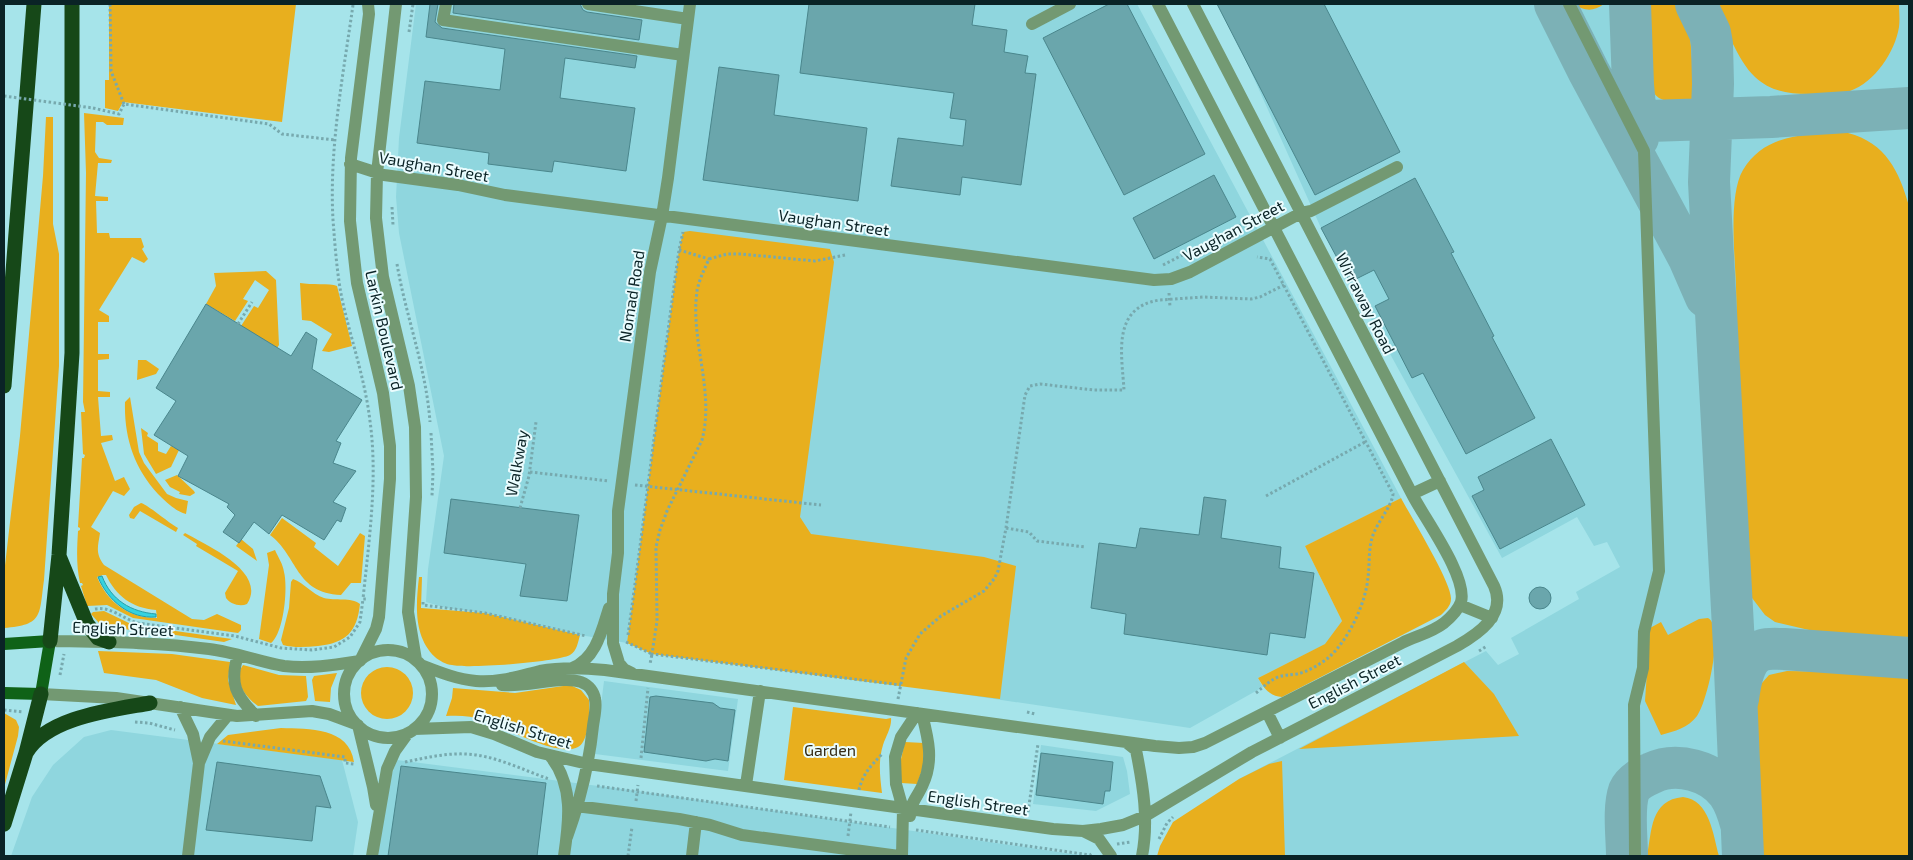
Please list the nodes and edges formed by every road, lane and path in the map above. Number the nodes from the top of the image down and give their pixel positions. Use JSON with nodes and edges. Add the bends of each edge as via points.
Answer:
{"nodes":[{"id":1,"x":34,"y":4,"type":"edge"},
{"id":2,"x":72,"y":4,"type":"edge"},
{"id":3,"x":110,"y":4,"type":"edge"},
{"id":4,"x":368,"y":4,"type":"edge"},
{"id":5,"x":396,"y":4,"type":"edge"},
{"id":6,"x":413,"y":4,"type":"edge"},
{"id":7,"x":446,"y":4,"type":"edge"},
{"id":8,"x":588,"y":4,"type":"edge"},
{"id":9,"x":690,"y":4,"type":"edge"},
{"id":10,"x":1070,"y":4,"type":"edge"},
{"id":11,"x":1158,"y":4,"type":"edge"},
{"id":12,"x":1193,"y":4,"type":"edge"},
{"id":13,"x":1568,"y":4,"type":"edge"},
{"id":14,"x":688,"y":19,"type":"junction"},
{"id":15,"x":1032,"y":24,"type":"dead end"},
{"id":16,"x":408,"y":33,"type":"dead end"},
{"id":17,"x":684,"y":55,"type":"junction"},
{"id":18,"x":4,"y":96,"type":"edge"},
{"id":19,"x":124,"y":104,"type":"junction"},
{"id":20,"x":335,"y":140,"type":"dead end"},
{"id":21,"x":350,"y":164,"type":"junction"},
{"id":22,"x":1398,"y":167,"type":"dead end"},
{"id":23,"x":377,"y":173,"type":"junction"},
{"id":24,"x":392,"y":176,"type":"junction"},
{"id":25,"x":1301,"y":213,"type":"junction"},
{"id":26,"x":662,"y":216,"type":"junction"},
{"id":27,"x":685,"y":219,"type":"junction"},
{"id":28,"x":1241,"y":225,"type":"dead end"},
{"id":29,"x":1274,"y":228,"type":"junction"},
{"id":30,"x":394,"y":234,"type":"dead end"},
{"id":31,"x":679,"y":250,"type":"junction"},
{"id":32,"x":850,"y":256,"type":"dead end"},
{"id":33,"x":1257,"y":257,"type":"dead end"},
{"id":34,"x":397,"y":258,"type":"dead end"},
{"id":35,"x":709,"y":259,"type":"junction"},
{"id":36,"x":1162,"y":266,"type":"dead end"},
{"id":37,"x":1284,"y":286,"type":"junction"},
{"id":38,"x":252,"y":302,"type":"dead end"},
{"id":39,"x":238,"y":324,"type":"dead end"},
{"id":40,"x":4,"y":386,"type":"edge"},
{"id":41,"x":536,"y":422,"type":"dead end"},
{"id":42,"x":1365,"y":442,"type":"junction"},
{"id":43,"x":530,"y":472,"type":"junction"},
{"id":44,"x":1440,"y":481,"type":"junction"},
{"id":45,"x":622,"y":483,"type":"junction"},
{"id":46,"x":648,"y":486,"type":"junction"},
{"id":47,"x":678,"y":490,"type":"junction"},
{"id":48,"x":1412,"y":494,"type":"junction"},
{"id":49,"x":1266,"y":496,"type":"dead end"},
{"id":50,"x":431,"y":505,"type":"dead end"},
{"id":51,"x":821,"y":505,"type":"dead end"},
{"id":52,"x":520,"y":508,"type":"dead end"},
{"id":53,"x":1006,"y":528,"type":"junction"},
{"id":54,"x":1085,"y":547,"type":"dead end"},
{"id":55,"x":58,"y":555,"type":"junction"},
{"id":56,"x":613,"y":594,"type":"junction"},
{"id":57,"x":1460,"y":605,"type":"junction"},
{"id":58,"x":1492,"y":618,"type":"junction"},
{"id":59,"x":50,"y":641,"type":"junction"},
{"id":60,"x":109,"y":642,"type":"junction"},
{"id":61,"x":627,"y":643,"type":"dead end"},
{"id":62,"x":5,"y":644,"type":"edge"},
{"id":63,"x":1487,"y":646,"type":"dead end"},
{"id":64,"x":1478,"y":651,"type":"dead end"},
{"id":65,"x":238,"y":655,"type":"junction"},
{"id":66,"x":360,"y":660,"type":"junction"},
{"id":67,"x":418,"y":663,"type":"junction"},
{"id":68,"x":570,"y":668,"type":"junction"},
{"id":69,"x":632,"y":673,"type":"junction"},
{"id":70,"x":482,"y":681,"type":"junction"},
{"id":71,"x":901,"y":685,"type":"junction"},
{"id":72,"x":760,"y":691,"type":"junction"},
{"id":73,"x":4,"y":692,"type":"edge"},
{"id":74,"x":1256,"y":693,"type":"dead end"},
{"id":75,"x":41,"y":694,"type":"junction"},
{"id":76,"x":150,"y":703,"type":"junction"},
{"id":77,"x":180,"y":708,"type":"junction"},
{"id":78,"x":898,"y":710,"type":"junction"},
{"id":79,"x":1027,"y":712,"type":"dead end"},
{"id":80,"x":1267,"y":712,"type":"junction"},
{"id":81,"x":919,"y":714,"type":"junction"},
{"id":82,"x":228,"y":715,"type":"junction"},
{"id":83,"x":256,"y":716,"type":"junction"},
{"id":84,"x":357,"y":725,"type":"junction"},
{"id":85,"x":1040,"y":730,"type":"junction"},
{"id":86,"x":411,"y":731,"type":"junction"},
{"id":87,"x":1280,"y":738,"type":"junction"},
{"id":88,"x":1126,"y":742,"type":"junction"},
{"id":89,"x":883,"y":752,"type":"dead end"},
{"id":90,"x":26,"y":753,"type":"junction"},
{"id":91,"x":552,"y":757,"type":"junction"},
{"id":92,"x":199,"y":763,"type":"junction"},
{"id":93,"x":588,"y":764,"type":"junction"},
{"id":94,"x":746,"y":785,"type":"junction"},
{"id":95,"x":583,"y":787,"type":"junction"},
{"id":96,"x":637,"y":791,"type":"dead end"},
{"id":97,"x":852,"y":802,"type":"junction"},
{"id":98,"x":573,"y":806,"type":"junction"},
{"id":99,"x":906,"y":809,"type":"junction"},
{"id":100,"x":612,"y":811,"type":"junction"},
{"id":101,"x":1145,"y":816,"type":"junction"},
{"id":102,"x":1174,"y":817,"type":"dead end"},
{"id":103,"x":850,"y":821,"type":"junction"},
{"id":104,"x":696,"y":822,"type":"junction"},
{"id":105,"x":4,"y":824,"type":"edge"},
{"id":106,"x":1026,"y":826,"type":"junction"},
{"id":107,"x":375,"y":828,"type":"junction"},
{"id":108,"x":906,"y":829,"type":"junction"},
{"id":109,"x":1082,"y":831,"type":"junction"},
{"id":110,"x":1145,"y":841,"type":"junction"},
{"id":111,"x":846,"y":849,"type":"junction"},
{"id":112,"x":1108,"y":852,"type":"edge"},
{"id":113,"x":188,"y":856,"type":"edge"},
{"id":114,"x":372,"y":856,"type":"edge"},
{"id":115,"x":564,"y":856,"type":"edge"},
{"id":116,"x":692,"y":856,"type":"edge"},
{"id":117,"x":901,"y":856,"type":"edge"},
{"id":118,"x":1142,"y":856,"type":"edge"},
{"id":119,"x":1635,"y":856,"type":"edge"}],
"edges":[{"from":1,"to":40,"type":"highway"},
{"from":2,"to":55,"type":"highway","via":[[72,353]]},
{"from":3,"to":19,"type":"path","via":[[111,71]]},
{"from":4,"to":21,"type":"street","name":"Larkin Boulevard"},
{"from":5,"to":23,"type":"street","name":"Larkin Boulevard"},
{"from":6,"to":16,"type":"path"},
{"from":7,"to":17,"type":"street","via":[[443,20]]},
{"from":8,"to":14,"type":"street"},
{"from":9,"to":14,"type":"street","name":"Nomad Road"},
{"from":10,"to":15,"type":"street"},
{"from":11,"to":29,"type":"street"},
{"from":12,"to":25,"type":"street","name":"Wirraway Road"},
{"from":13,"to":119,"type":"street","via":[[1644,151],[1659,572],[1644,632],[1643,668],[1634,705]]},
{"from":14,"to":17,"type":"street","name":"Nomad Road"},
{"from":17,"to":26,"type":"street","name":"Nomad Road"},
{"from":18,"to":19,"type":"path","bridge":true,"via":[[119,114]]},
{"from":19,"to":20,"type":"path","via":[[270,124],[282,134]]},
{"from":21,"to":23,"type":"street","name":"Vaughan Street"},
{"from":21,"to":66,"type":"street","name":"Larkin Boulevard","via":[[352,255],[383,393],[390,461],[379,617]]},
{"from":22,"to":25,"type":"street","name":"Vaughan Street"},
{"from":23,"to":24,"type":"street","name":"Vaughan Street"},
{"from":23,"to":67,"type":"street","name":"Larkin Boulevard","via":[[376,218],[383,277],[408,380],[415,427],[416,497],[408,612]]},
{"from":24,"to":26,"type":"street","name":"Vaughan Street"},
{"from":24,"to":30,"type":"path"},
{"from":25,"to":29,"type":"street","name":"Vaughan Street"},
{"from":25,"to":44,"type":"street","name":"Wirraway Road"},
{"from":26,"to":27,"type":"street","name":"Vaughan Street"},
{"from":26,"to":45,"type":"street","name":"Nomad Road","via":[[650,272]]},
{"from":27,"to":29,"type":"street","name":"Vaughan Street","via":[[1154,280],[1190,272]]},
{"from":27,"to":31,"type":"path"},
{"from":28,"to":36,"type":"path"},
{"from":29,"to":48,"type":"street"},
{"from":31,"to":35,"type":"path"},
{"from":31,"to":46,"type":"path"},
{"from":32,"to":35,"type":"path","via":[[809,260],[733,254]]},
{"from":33,"to":37,"type":"path","via":[[1270,259]]},
{"from":34,"to":50,"type":"path","via":[[427,392],[433,472]]},
{"from":35,"to":47,"type":"path","via":[[698,286],[696,312],[706,401],[705,429]]},
{"from":37,"to":42,"type":"path"},
{"from":37,"to":53,"type":"path","via":[[1260,297],[1160,300],[1138,309],[1122,332],[1124,390],[1030,386],[1025,395]]},
{"from":38,"to":39,"type":"path"},
{"from":41,"to":43,"type":"path","name":"Walkway"},
{"from":42,"to":49,"type":"path"},
{"from":42,"to":74,"type":"path","via":[[1393,494],[1370,546],[1364,601],[1341,644],[1328,658],[1307,670],[1277,677]]},
{"from":43,"to":45,"type":"path"},
{"from":43,"to":52,"type":"path","name":"Walkway"},
{"from":44,"to":48,"type":"street"},
{"from":44,"to":58,"type":"street","name":"Wirraway Road","via":[[1496,590],[1497,603]]},
{"from":45,"to":46,"type":"path"},
{"from":45,"to":56,"type":"street","name":"Nomad Road"},
{"from":46,"to":47,"type":"path"},
{"from":46,"to":61,"type":"path"},
{"from":47,"to":51,"type":"path"},
{"from":47,"to":71,"type":"path","via":[[656,547],[657,621],[652,654]]},
{"from":48,"to":57,"type":"street","via":[[1455,569],[1462,596]]},
{"from":53,"to":54,"type":"path","via":[[1029,532],[1037,541]]},
{"from":53,"to":71,"type":"path","via":[[994,579],[984,591],[941,616],[920,634],[906,658]]},
{"from":55,"to":59,"type":"highway"},
{"from":55,"to":60,"type":"highway","via":[[87,624],[98,638]]},
{"from":56,"to":68,"type":"street","name":"Nomad Road","via":[[592,652],[584,662]]},
{"from":56,"to":69,"type":"street","name":"Nomad Road","via":[[614,652],[622,666]]},
{"from":57,"to":58,"type":"street"},
{"from":57,"to":80,"type":"street","name":"English Street","via":[[1445,622],[1432,630]]},
{"from":58,"to":87,"type":"street","name":"English Street","via":[[1476,635],[1457,646]]},
{"from":59,"to":60,"type":"street","name":"English Street"},
{"from":59,"to":62,"type":"main road","name":"English Street"},
{"from":59,"to":75,"type":"main road"},
{"from":60,"to":65,"type":"street","name":"English Street","via":[[169,644]]},
{"from":63,"to":64,"type":"path"},
{"from":65,"to":66,"type":"street","name":"English Street","via":[[292,666],[322,666]]},
{"from":65,"to":83,"type":"street","via":[[233,677],[236,691]]},
{"from":66,"to":67,"type":"street","via":[[374,652],[389,650],[403,653]]},
{"from":66,"to":84,"type":"street","via":[[349,675],[344,692],[347,709]]},
{"from":67,"to":70,"type":"street","name":"English Street","via":[[449,676]]},
{"from":67,"to":86,"type":"street","via":[[430,682],[431,702],[427,714]]},
{"from":68,"to":69,"type":"street","name":"English Street"},
{"from":68,"to":70,"type":"street","name":"English Street"},
{"from":69,"to":72,"type":"street","name":"English Street"},
{"from":70,"to":93,"type":"street","via":[[522,686],[575,681],[588,686],[596,705]]},
{"from":71,"to":78,"type":"path"},
{"from":72,"to":78,"type":"street","name":"English Street"},
{"from":72,"to":94,"type":"street"},
{"from":73,"to":75,"type":"main road"},
{"from":75,"to":76,"type":"street"},
{"from":75,"to":90,"type":"highway"},
{"from":76,"to":77,"type":"street"},
{"from":76,"to":90,"type":"highway","via":[[58,726],[36,740]]},
{"from":77,"to":82,"type":"street"},
{"from":77,"to":92,"type":"street","via":[[193,734]]},
{"from":78,"to":81,"type":"street","name":"English Street"},
{"from":79,"to":85,"type":"path","via":[[1042,715]]},
{"from":80,"to":87,"type":"street"},
{"from":80,"to":88,"type":"street","name":"English Street","via":[[1193,747],[1167,748]]},
{"from":81,"to":85,"type":"street","name":"English Street"},
{"from":81,"to":99,"type":"street","via":[[929,743],[929,762],[923,785]]},
{"from":81,"to":99,"type":"street","via":[[901,738],[895,757],[896,784]]},
{"from":82,"to":83,"type":"street"},
{"from":82,"to":92,"type":"street","via":[[210,737]]},
{"from":83,"to":84,"type":"street","via":[[312,711]]},
{"from":84,"to":86,"type":"street","via":[[382,737],[395,737]]},
{"from":84,"to":107,"type":"street","via":[[374,787]]},
{"from":85,"to":88,"type":"street","name":"English Street"},
{"from":85,"to":106,"type":"path"},
{"from":86,"to":91,"type":"street","name":"English Street","via":[[471,727]]},
{"from":86,"to":107,"type":"street","via":[[389,763]]},
{"from":87,"to":101,"type":"street","name":"English Street"},
{"from":88,"to":101,"type":"street","via":[[1137,753]]},
{"from":89,"to":97,"type":"path","via":[[867,768],[859,791],[854,790]]},
{"from":90,"to":105,"type":"highway"},
{"from":91,"to":93,"type":"street","name":"English Street"},
{"from":91,"to":98,"type":"street","via":[[563,775]]},
{"from":92,"to":113,"type":"street"},
{"from":93,"to":94,"type":"street","name":"English Street"},
{"from":93,"to":95,"type":"street"},
{"from":94,"to":97,"type":"street","name":"English Street"},
{"from":95,"to":98,"type":"street"},
{"from":95,"to":100,"type":"street","via":[[589,799]]},
{"from":96,"to":103,"type":"path"},
{"from":97,"to":99,"type":"street","name":"English Street"},
{"from":97,"to":103,"type":"path"},
{"from":98,"to":100,"type":"street"},
{"from":98,"to":115,"type":"street"},
{"from":99,"to":106,"type":"street","name":"English Street"},
{"from":99,"to":108,"type":"street"},
{"from":100,"to":104,"type":"street"},
{"from":101,"to":109,"type":"street","name":"English Street","via":[[1112,827]]},
{"from":101,"to":110,"type":"street"},
{"from":102,"to":110,"type":"path","via":[[1167,823],[1157,843]]},
{"from":103,"to":108,"type":"path"},
{"from":103,"to":111,"type":"path"},
{"from":104,"to":111,"type":"street","via":[[742,835]]},
{"from":104,"to":116,"type":"street"},
{"from":106,"to":109,"type":"street","name":"English Street"},
{"from":107,"to":114,"type":"street"},
{"from":108,"to":112,"type":"path","via":[[1090,855]]},
{"from":108,"to":117,"type":"street"},
{"from":109,"to":112,"type":"street","via":[[1099,839]]},
{"from":110,"to":112,"type":"path","via":[[1119,843]]},
{"from":110,"to":118,"type":"street"},
{"from":111,"to":117,"type":"street"}]}
